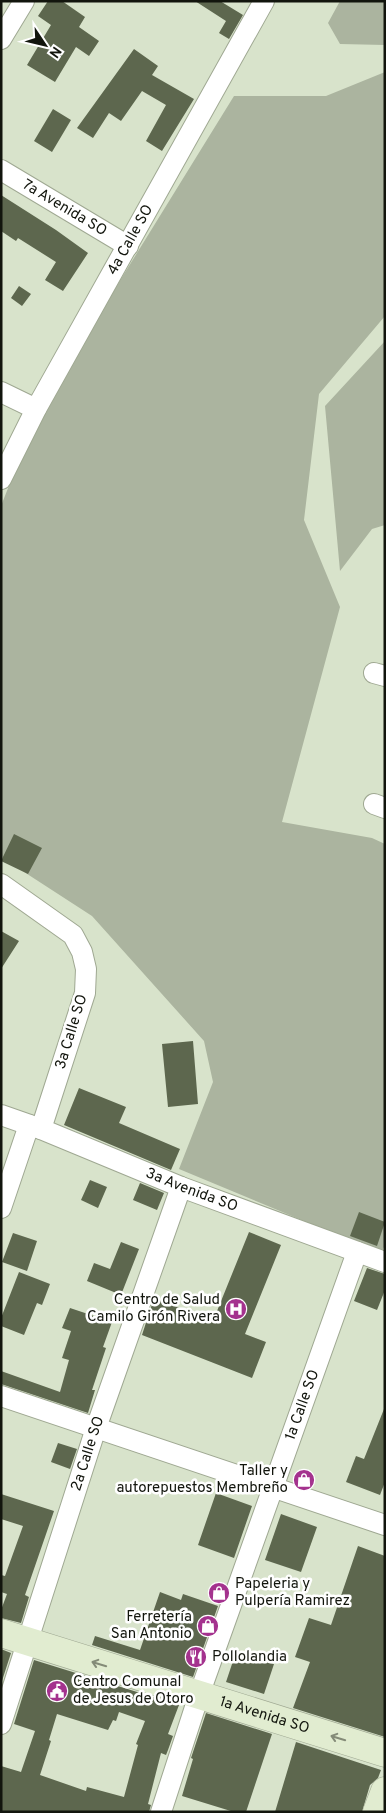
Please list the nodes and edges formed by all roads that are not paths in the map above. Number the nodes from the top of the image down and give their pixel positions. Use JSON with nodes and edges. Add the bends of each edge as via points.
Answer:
{"nodes":[{"id":1,"x":24,"y":1,"type":"edge"},
{"id":2,"x":261,"y":3,"type":"edge"},
{"id":3,"x":1,"y":39,"type":"edge"},
{"id":4,"x":1,"y":170,"type":"edge"},
{"id":5,"x":128,"y":246,"type":"junction"},
{"id":6,"x":1,"y":392,"type":"edge"},
{"id":7,"x":36,"y":409,"type":"junction"},
{"id":8,"x":1,"y":479,"type":"edge"},
{"id":9,"x":1,"y":884,"type":"edge"},
{"id":10,"x":1,"y":1114,"type":"edge"},
{"id":11,"x":35,"y":1127,"type":"junction"},
{"id":12,"x":181,"y":1187,"type":"junction"},
{"id":13,"x":1,"y":1208,"type":"edge"},
{"id":14,"x":357,"y":1252,"type":"junction"},
{"id":15,"x":385,"y":1262,"type":"edge"},
{"id":16,"x":1,"y":1396,"type":"edge"},
{"id":17,"x":96,"y":1428,"type":"junction"},
{"id":18,"x":273,"y":1488,"type":"junction"},
{"id":19,"x":385,"y":1525,"type":"edge"},
{"id":20,"x":1,"y":1633,"type":"edge"},
{"id":21,"x":28,"y":1642,"type":"junction"},
{"id":22,"x":199,"y":1695,"type":"junction"},
{"id":23,"x":1,"y":1724,"type":"edge"},
{"id":24,"x":385,"y":1753,"type":"edge"},
{"id":25,"x":385,"y":1791,"type":"edge"},
{"id":26,"x":161,"y":1812,"type":"edge"},
{"id":27,"x":377,"y":1812,"type":"edge"}],
"edges":[{"from":1,"to":3,"type":"street"},
{"from":2,"to":5,"type":"street","name":"4a Calle SO"},
{"from":4,"to":5,"type":"street","name":"7a Avenida SO"},
{"from":5,"to":7,"type":"street","name":"4a Calle SO"},
{"from":6,"to":7,"type":"street"},
{"from":7,"to":8,"type":"street","name":"4a Calle SO"},
{"from":9,"to":11,"type":"street","name":"3a Calle SO","via":[[73,935],[86,969],[85,993]]},
{"from":10,"to":11,"type":"street","name":"3a Avenida SO"},
{"from":11,"to":12,"type":"street","name":"3a Avenida SO"},
{"from":11,"to":13,"type":"street","name":"3a Calle SO"},
{"from":12,"to":14,"type":"street","name":"3a Avenida SO"},
{"from":12,"to":17,"type":"street","name":"2a Calle SO"},
{"from":14,"to":15,"type":"street","name":"3a Avenida SO"},
{"from":14,"to":18,"type":"street","name":"1a Calle SO"},
{"from":16,"to":17,"type":"street"},
{"from":17,"to":18,"type":"street"},
{"from":17,"to":21,"type":"street","name":"2a Calle SO"},
{"from":18,"to":19,"type":"street"},
{"from":18,"to":22,"type":"street","name":"1a Calle SO"},
{"from":20,"to":21,"type":"street","name":"1a Avenida SO"},
{"from":22,"to":21,"type":"street","name":"1a Avenida SO","one_way":true},
{"from":21,"to":23,"type":"street","name":"2a Calle SO"},
{"from":24,"to":22,"type":"street","name":"1a Avenida SO","one_way":true},
{"from":22,"to":26,"type":"street","name":"1a Calle SO"},
{"from":25,"to":27,"type":"street"}]}
